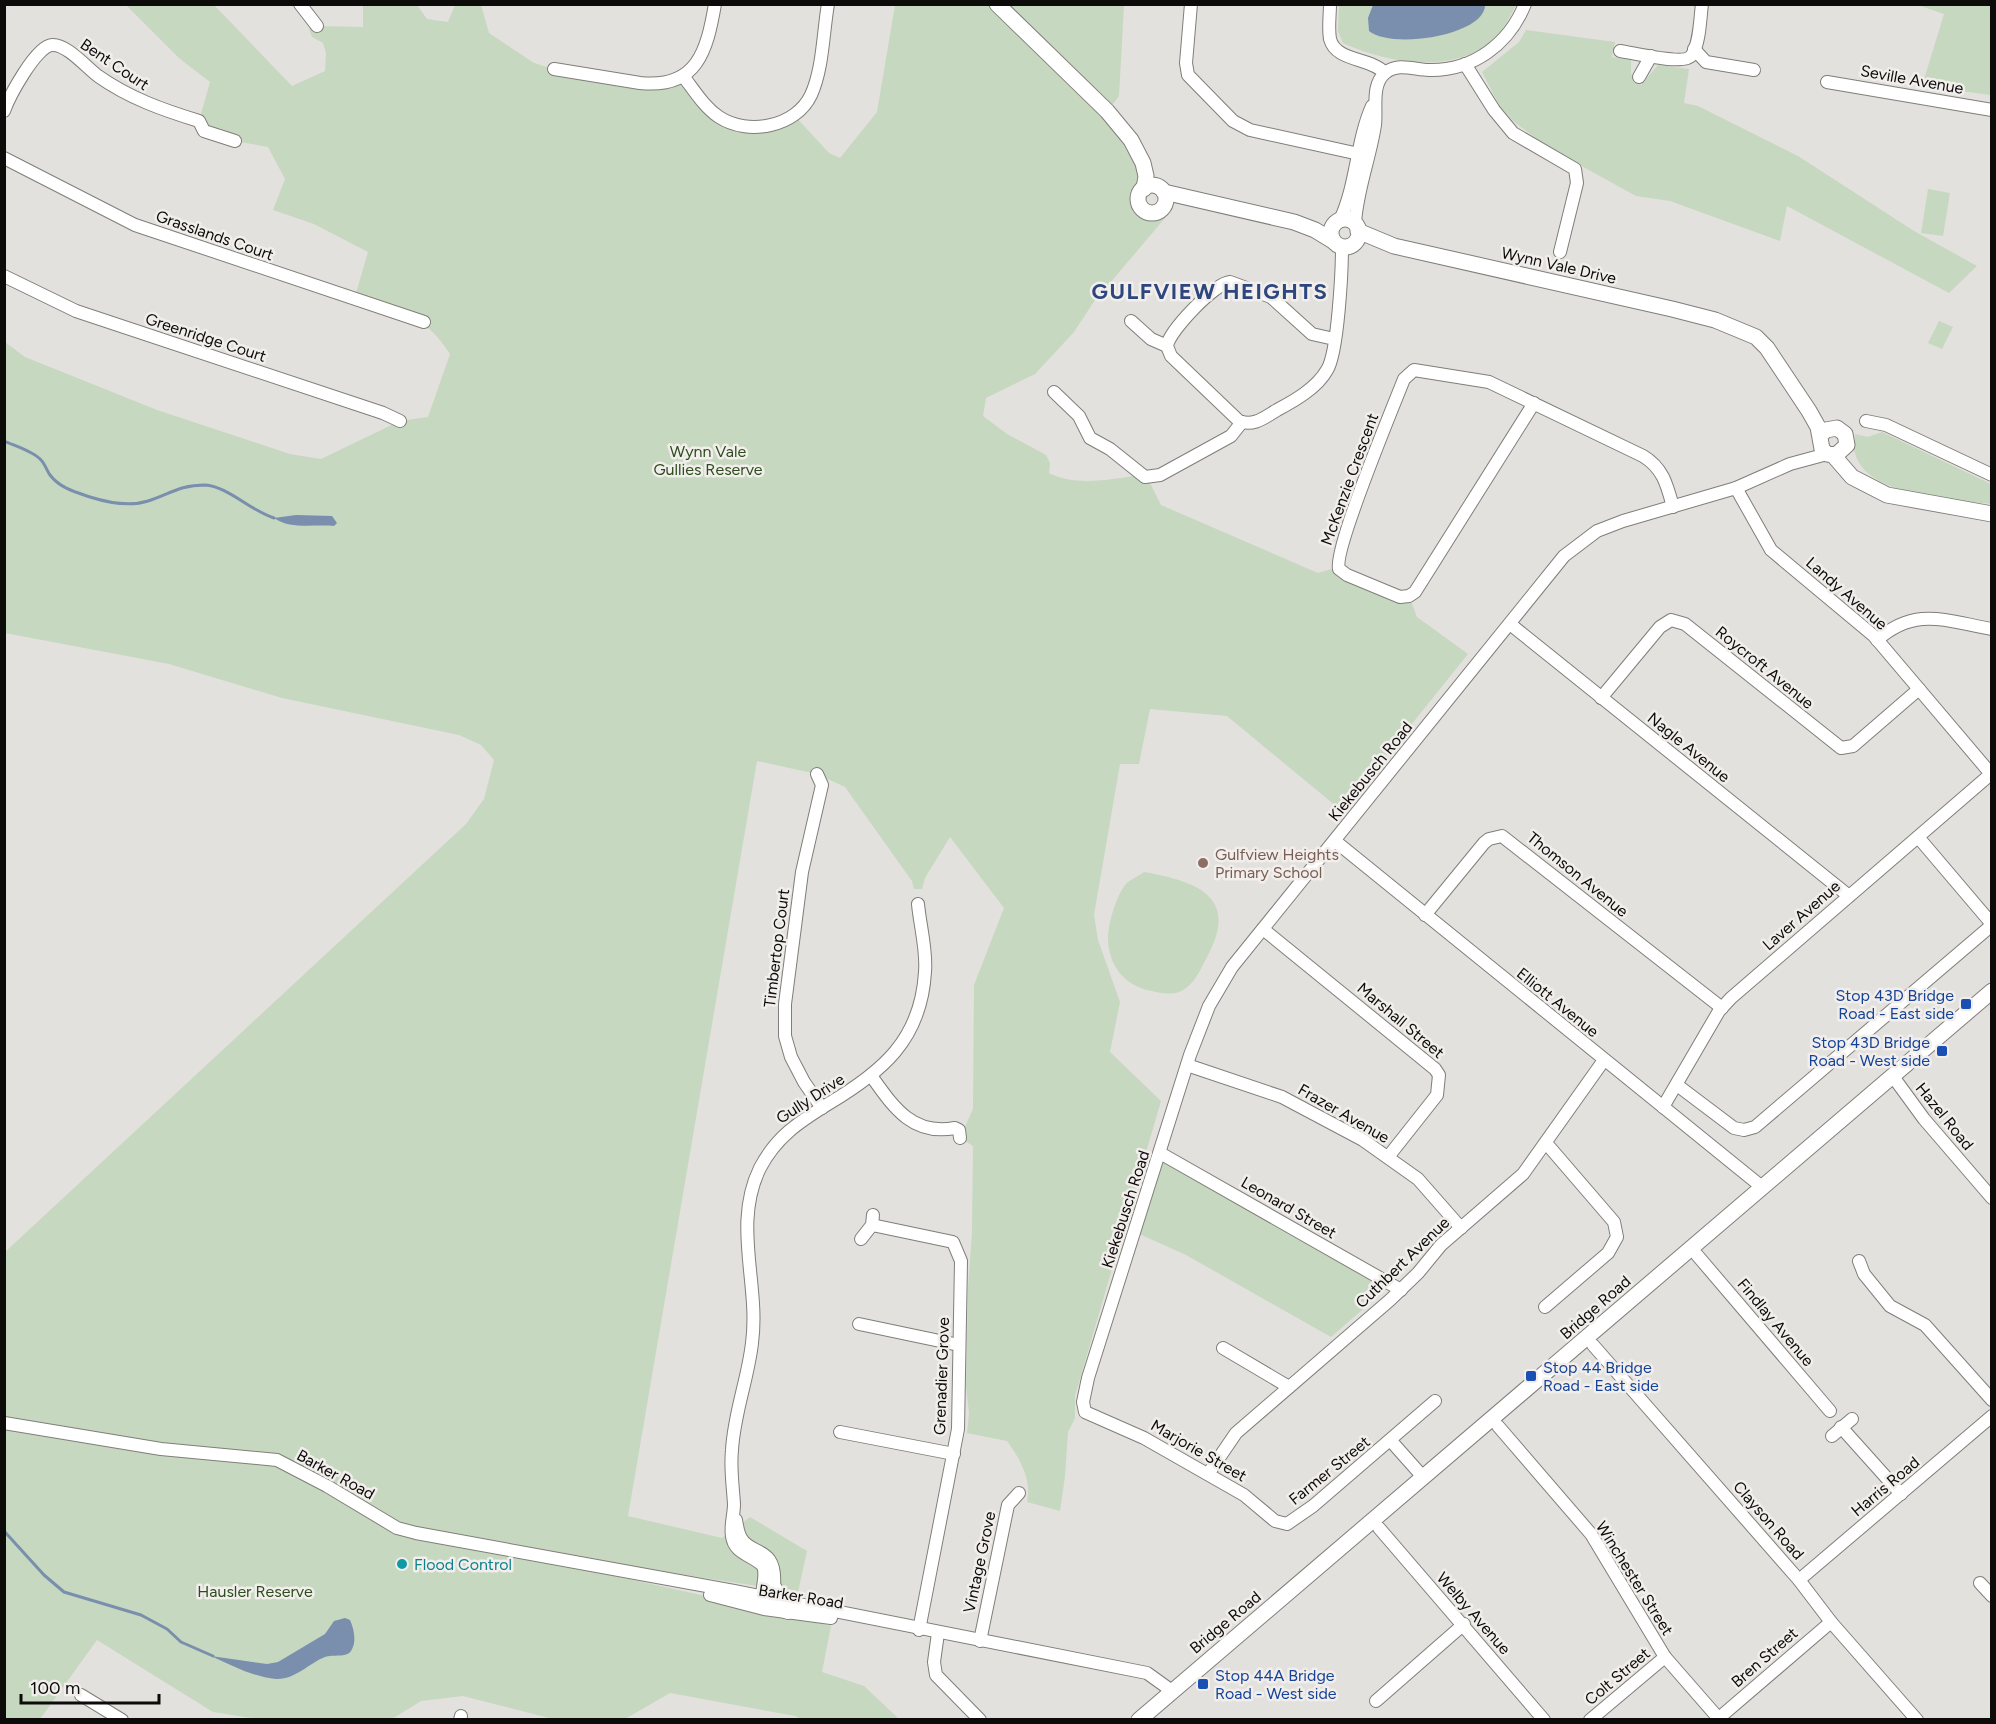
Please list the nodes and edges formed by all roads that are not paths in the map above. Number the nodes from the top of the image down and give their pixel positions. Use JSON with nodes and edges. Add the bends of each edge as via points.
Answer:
{"nodes":[{"id":1,"x":300,"y":4,"type":"edge"},
{"id":2,"x":715,"y":4,"type":"edge"},
{"id":3,"x":828,"y":4,"type":"edge"},
{"id":4,"x":997,"y":4,"type":"edge"},
{"id":5,"x":1191,"y":4,"type":"edge"},
{"id":6,"x":1330,"y":4,"type":"edge"},
{"id":7,"x":1525,"y":4,"type":"edge"},
{"id":8,"x":1702,"y":4,"type":"edge"},
{"id":9,"x":317,"y":26,"type":"dead end"},
{"id":10,"x":1694,"y":49,"type":"junction"},
{"id":11,"x":1620,"y":51,"type":"dead end"},
{"id":12,"x":1651,"y":56,"type":"junction"},
{"id":13,"x":1465,"y":64,"type":"junction"},
{"id":14,"x":554,"y":69,"type":"dead end"},
{"id":15,"x":1754,"y":70,"type":"dead end"},
{"id":16,"x":1385,"y":73,"type":"junction"},
{"id":17,"x":683,"y":76,"type":"junction"},
{"id":18,"x":1639,"y":77,"type":"dead end"},
{"id":19,"x":1827,"y":82,"type":"dead end"},
{"id":20,"x":1992,"y":110,"type":"edge"},
{"id":21,"x":4,"y":111,"type":"edge"},
{"id":22,"x":1107,"y":111,"type":"junction"},
{"id":23,"x":235,"y":141,"type":"dead end"},
{"id":24,"x":1363,"y":155,"type":"junction"},
{"id":25,"x":4,"y":158,"type":"edge"},
{"id":26,"x":1144,"y":189,"type":"junction"},
{"id":27,"x":1163,"y":195,"type":"junction"},
{"id":28,"x":1346,"y":234,"type":"junction"},
{"id":29,"x":1560,"y":252,"type":"dead end"},
{"id":30,"x":4,"y":276,"type":"edge"},
{"id":31,"x":1715,"y":320,"type":"junction"},
{"id":32,"x":1131,"y":321,"type":"dead end"},
{"id":33,"x":424,"y":322,"type":"dead end"},
{"id":34,"x":1334,"y":339,"type":"junction"},
{"id":35,"x":1167,"y":346,"type":"junction"},
{"id":36,"x":1054,"y":392,"type":"dead end"},
{"id":37,"x":1534,"y":403,"type":"junction"},
{"id":38,"x":400,"y":421,"type":"dead end"},
{"id":39,"x":1866,"y":421,"type":"dead end"},
{"id":40,"x":1242,"y":422,"type":"junction"},
{"id":41,"x":1834,"y":428,"type":"junction"},
{"id":42,"x":1847,"y":445,"type":"junction"},
{"id":43,"x":1825,"y":447,"type":"junction"},
{"id":44,"x":1992,"y":475,"type":"edge"},
{"id":45,"x":1736,"y":488,"type":"junction"},
{"id":46,"x":1872,"y":488,"type":"junction"},
{"id":47,"x":1673,"y":507,"type":"junction"},
{"id":48,"x":1992,"y":514,"type":"edge"},
{"id":49,"x":1510,"y":624,"type":"junction"},
{"id":50,"x":1992,"y":629,"type":"edge"},
{"id":51,"x":1877,"y":640,"type":"junction"},
{"id":52,"x":1919,"y":689,"type":"junction"},
{"id":53,"x":1601,"y":698,"type":"junction"},
{"id":54,"x":1991,"y":773,"type":"edge"},
{"id":55,"x":824,"y":780,"type":"dead end"},
{"id":56,"x":1917,"y":837,"type":"junction"},
{"id":57,"x":1335,"y":841,"type":"junction"},
{"id":58,"x":1849,"y":896,"type":"junction"},
{"id":59,"x":918,"y":904,"type":"dead end"},
{"id":60,"x":1425,"y":915,"type":"junction"},
{"id":61,"x":1992,"y":925,"type":"edge"},
{"id":62,"x":1263,"y":929,"type":"junction"},
{"id":63,"x":1992,"y":991,"type":"edge"},
{"id":64,"x":1992,"y":1001,"type":"edge"},
{"id":65,"x":1722,"y":1008,"type":"junction"},
{"id":66,"x":1604,"y":1060,"type":"junction"},
{"id":67,"x":1187,"y":1065,"type":"junction"},
{"id":68,"x":872,"y":1077,"type":"junction"},
{"id":69,"x":1893,"y":1080,"type":"junction"},
{"id":70,"x":1677,"y":1085,"type":"junction"},
{"id":71,"x":1663,"y":1107,"type":"junction"},
{"id":72,"x":822,"y":1108,"type":"junction"},
{"id":73,"x":960,"y":1138,"type":"dead end"},
{"id":74,"x":1546,"y":1143,"type":"junction"},
{"id":75,"x":1160,"y":1153,"type":"junction"},
{"id":76,"x":1388,"y":1157,"type":"junction"},
{"id":77,"x":1766,"y":1189,"type":"junction"},
{"id":78,"x":1992,"y":1198,"type":"edge"},
{"id":79,"x":1461,"y":1228,"type":"junction"},
{"id":80,"x":861,"y":1239,"type":"dead end"},
{"id":81,"x":1694,"y":1252,"type":"junction"},
{"id":82,"x":1859,"y":1261,"type":"dead end"},
{"id":83,"x":1401,"y":1290,"type":"junction"},
{"id":84,"x":1545,"y":1307,"type":"dead end"},
{"id":85,"x":859,"y":1324,"type":"dead end"},
{"id":86,"x":1589,"y":1341,"type":"junction"},
{"id":87,"x":959,"y":1345,"type":"junction"},
{"id":88,"x":1223,"y":1348,"type":"dead end"},
{"id":89,"x":1289,"y":1387,"type":"junction"},
{"id":90,"x":1992,"y":1400,"type":"edge"},
{"id":91,"x":1435,"y":1401,"type":"dead end"},
{"id":92,"x":1830,"y":1411,"type":"dead end"},
{"id":93,"x":1089,"y":1415,"type":"joint"},
{"id":94,"x":1992,"y":1416,"type":"edge"},
{"id":95,"x":1852,"y":1419,"type":"dead end"},
{"id":96,"x":4,"y":1422,"type":"edge"},
{"id":97,"x":1495,"y":1422,"type":"junction"},
{"id":98,"x":840,"y":1432,"type":"dead end"},
{"id":99,"x":1391,"y":1441,"type":"junction"},
{"id":100,"x":954,"y":1454,"type":"junction"},
{"id":101,"x":1208,"y":1474,"type":"junction"},
{"id":102,"x":1424,"y":1477,"type":"junction"},
{"id":103,"x":1019,"y":1493,"type":"dead end"},
{"id":104,"x":1900,"y":1494,"type":"junction"},
{"id":105,"x":734,"y":1513,"type":"junction"},
{"id":106,"x":1287,"y":1524,"type":"joint"},
{"id":107,"x":1376,"y":1524,"type":"junction"},
{"id":108,"x":646,"y":1577,"type":"junction"},
{"id":109,"x":1799,"y":1580,"type":"junction"},
{"id":110,"x":1980,"y":1583,"type":"dead end"},
{"id":111,"x":1992,"y":1596,"type":"edge"},
{"id":112,"x":761,"y":1597,"type":"junction"},
{"id":113,"x":801,"y":1605,"type":"junction"},
{"id":114,"x":788,"y":1613,"type":"junction"},
{"id":115,"x":1831,"y":1622,"type":"junction"},
{"id":116,"x":1464,"y":1624,"type":"junction"},
{"id":117,"x":919,"y":1629,"type":"junction"},
{"id":118,"x":938,"y":1633,"type":"junction"},
{"id":119,"x":980,"y":1641,"type":"junction"},
{"id":120,"x":1665,"y":1657,"type":"junction"},
{"id":121,"x":1177,"y":1694,"type":"junction"},
{"id":122,"x":81,"y":1695,"type":"dead end"},
{"id":123,"x":1376,"y":1701,"type":"dead end"},
{"id":124,"x":122,"y":1719,"type":"edge"},
{"id":125,"x":980,"y":1719,"type":"edge"},
{"id":126,"x":1139,"y":1719,"type":"edge"},
{"id":127,"x":1155,"y":1719,"type":"edge"},
{"id":128,"x":1544,"y":1719,"type":"edge"},
{"id":129,"x":1590,"y":1719,"type":"edge"},
{"id":130,"x":1720,"y":1719,"type":"edge"},
{"id":131,"x":1917,"y":1719,"type":"edge"}],
"edges":[{"from":1,"to":9,"type":"street"},
{"from":2,"to":17,"type":"street","via":[[705,50]]},
{"from":3,"to":17,"type":"street","via":[[812,93],[789,118],[758,126],[729,122],[705,105]]},
{"from":4,"to":22,"type":"main road"},
{"from":5,"to":24,"type":"street","via":[[1188,75],[1233,121],[1250,130]]},
{"from":6,"to":16,"type":"street","via":[[1333,46],[1338,52],[1371,63]]},
{"from":7,"to":13,"type":"street","via":[[1499,44]]},
{"from":8,"to":10,"type":"street"},
{"from":10,"to":12,"type":"street","via":[[1692,56],[1682,61]]},
{"from":10,"to":15,"type":"street","via":[[1706,62]]},
{"from":11,"to":12,"type":"street"},
{"from":12,"to":18,"type":"street"},
{"from":13,"to":16,"type":"street","via":[[1438,70],[1397,67]]},
{"from":13,"to":29,"type":"street","via":[[1513,133],[1575,169],[1577,183]]},
{"from":14,"to":17,"type":"street","via":[[653,85]]},
{"from":16,"to":24,"type":"street","via":[[1377,85],[1375,124]]},
{"from":19,"to":20,"type":"street","name":"Seville Avenue"},
{"from":21,"to":23,"type":"street","name":"Bent Court","via":[[25,70],[45,47],[53,45],[146,104],[199,121],[204,131]]},
{"from":22,"to":26,"type":"main road","via":[[1140,155],[1146,176]]},
{"from":22,"to":27,"type":"main road","via":[[1143,143]]},
{"from":24,"to":28,"type":"street","via":[[1347,203]]},
{"from":25,"to":33,"type":"street","name":"Grasslands Court","via":[[135,225]]},
{"from":26,"to":27,"type":"main road","via":[[1151,186]]},
{"from":26,"to":27,"type":"main road","via":[[1139,201],[1144,210],[1156,213]]},
{"from":27,"to":28,"type":"main road","name":"Wynn Vale Drive"},
{"from":28,"to":31,"type":"main road","name":"Wynn Vale Drive"},
{"from":28,"to":34,"type":"street"},
{"from":30,"to":38,"type":"street","name":"Greenridge Court","via":[[76,312]]},
{"from":31,"to":41,"type":"main road","name":"Wynn Vale Drive","via":[[1734,321],[1769,339]]},
{"from":31,"to":43,"type":"main road","name":"Wynn Vale Drive","via":[[1755,337],[1767,348],[1809,411]]},
{"from":32,"to":35,"type":"street","via":[[1151,339]]},
{"from":34,"to":35,"type":"street","via":[[1309,333],[1268,295],[1230,282],[1214,289],[1171,335]]},
{"from":34,"to":40,"type":"street","via":[[1330,366],[1322,378],[1297,399],[1257,422]]},
{"from":35,"to":40,"type":"street","via":[[1171,356]]},
{"from":36,"to":40,"type":"street","via":[[1079,416],[1090,438],[1147,477],[1160,475],[1231,436]]},
{"from":37,"to":37,"type":"street","name":"McKenzie Crescent","via":[[1489,382],[1419,369],[1410,371],[1338,558],[1340,569],[1400,597],[1415,592]]},
{"from":37,"to":47,"type":"street","name":"McKenzie Crescent","via":[[1654,463],[1664,476]]},
{"from":39,"to":44,"type":"street","via":[[1886,425]]},
{"from":41,"to":42,"type":"main road","via":[[1845,434]]},
{"from":41,"to":43,"type":"main road","via":[[1826,430]]},
{"from":42,"to":43,"type":"main road","via":[[1841,453]]},
{"from":42,"to":46,"type":"main road","name":"Wynn Vale Drive","via":[[1851,464]]},
{"from":43,"to":45,"type":"street","name":"Kiekebusch Road"},
{"from":43,"to":46,"type":"main road","name":"Wynn Vale Drive","via":[[1852,477]]},
{"from":45,"to":47,"type":"street","name":"Kiekebusch Road"},
{"from":45,"to":51,"type":"street","name":"Landy Avenue","via":[[1771,550]]},
{"from":46,"to":48,"type":"main road","name":"Wynn Vale Drive","via":[[1898,498]]},
{"from":47,"to":49,"type":"street","name":"Kiekebusch Road","via":[[1623,521],[1582,541],[1564,556]]},
{"from":49,"to":53,"type":"street","name":"Nagle Avenue"},
{"from":49,"to":57,"type":"street","name":"Kiekebusch Road"},
{"from":50,"to":51,"type":"street","via":[[1918,618],[1896,624]]},
{"from":51,"to":52,"type":"street","name":"Landy Avenue"},
{"from":52,"to":53,"type":"street","name":"Roycroft Avenue","via":[[1853,746],[1840,748],[1685,624],[1671,620],[1660,627]]},
{"from":52,"to":54,"type":"street","name":"Landy Avenue"},
{"from":53,"to":58,"type":"street","name":"Nagle Avenue"},
{"from":54,"to":56,"type":"street","name":"Laver Avenue"},
{"from":55,"to":72,"type":"street","name":"Timbertop Court","via":[[802,872],[785,1004],[785,1036],[791,1057]]},
{"from":56,"to":58,"type":"street","name":"Laver Avenue"},
{"from":56,"to":61,"type":"street"},
{"from":57,"to":60,"type":"street","name":"Elliott Avenue"},
{"from":57,"to":62,"type":"street","name":"Kiekebusch Road"},
{"from":58,"to":65,"type":"street","name":"Laver Avenue"},
{"from":59,"to":68,"type":"street","name":"Gully Drive","via":[[925,972],[917,1009],[894,1057]]},
{"from":60,"to":65,"type":"street","name":"Thomson Avenue","via":[[1484,843],[1503,836]]},
{"from":60,"to":66,"type":"street","name":"Elliott Avenue"},
{"from":61,"to":70,"type":"street","via":[[1755,1127],[1734,1128]]},
{"from":62,"to":67,"type":"street","name":"Kiekebusch Road","via":[[1218,987]]},
{"from":62,"to":76,"type":"street","name":"Marshall Street","via":[[1439,1076],[1437,1095]]},
{"from":63,"to":69,"type":"main road","name":"Bridge Road"},
{"from":64,"to":69,"type":"main road","name":"Bridge Road"},
{"from":65,"to":70,"type":"street","name":"Laver Avenue"},
{"from":66,"to":71,"type":"street","name":"Elliott Avenue"},
{"from":66,"to":74,"type":"street","name":"Cuthbert Avenue"},
{"from":67,"to":75,"type":"street","name":"Kiekebusch Road"},
{"from":67,"to":76,"type":"street","name":"Frazer Avenue","via":[[1282,1096]]},
{"from":68,"to":72,"type":"street","name":"Gully Drive"},
{"from":68,"to":73,"type":"street","via":[[908,1121],[924,1128],[955,1128]]},
{"from":69,"to":77,"type":"main road","name":"Bridge Road"},
{"from":69,"to":78,"type":"street","name":"Hazel Road"},
{"from":70,"to":71,"type":"street","name":"Laver Avenue"},
{"from":71,"to":77,"type":"street","name":"Elliott Avenue"},
{"from":72,"to":105,"type":"street","name":"Gully Drive","via":[[797,1122],[769,1151],[759,1171],[747,1219],[754,1309],[752,1343],[731,1452]]},
{"from":74,"to":79,"type":"street","name":"Cuthbert Avenue","via":[[1514,1183]]},
{"from":74,"to":84,"type":"street","via":[[1614,1222],[1617,1237],[1608,1252]]},
{"from":75,"to":83,"type":"street","name":"Leonard Street"},
{"from":75,"to":93,"type":"street","name":"Kiekebusch Road","via":[[1088,1378],[1083,1402]]},
{"from":76,"to":79,"type":"street","name":"Frazer Avenue","via":[[1418,1179]]},
{"from":77,"to":81,"type":"main road","name":"Bridge Road"},
{"from":79,"to":83,"type":"street","name":"Cuthbert Avenue"},
{"from":80,"to":87,"type":"street","name":"Grenadier Grove","via":[[872,1220],[953,1242],[958,1247]]},
{"from":81,"to":86,"type":"main road","name":"Bridge Road"},
{"from":81,"to":92,"type":"street","name":"Findlay Avenue"},
{"from":82,"to":90,"type":"street","via":[[1864,1274],[1890,1306],[1925,1325]]},
{"from":83,"to":89,"type":"street","name":"Cuthbert Avenue"},
{"from":85,"to":87,"type":"street"},
{"from":86,"to":97,"type":"main road","name":"Bridge Road"},
{"from":86,"to":109,"type":"street","name":"Clayson Road"},
{"from":87,"to":100,"type":"street","name":"Grenadier Grove","via":[[960,1397]]},
{"from":88,"to":89,"type":"street"},
{"from":89,"to":101,"type":"street","name":"Cuthbert Avenue","via":[[1236,1433]]},
{"from":91,"to":99,"type":"street","name":"Farmer Street"},
{"from":93,"to":101,"type":"street","name":"Marjorie Street","via":[[1144,1438]]},
{"from":94,"to":104,"type":"street","name":"Harris Road"},
{"from":95,"to":104,"type":"street","via":[[1837,1432]]},
{"from":96,"to":108,"type":"street","name":"Barker Road","via":[[161,1449],[277,1460],[397,1527]]},
{"from":97,"to":102,"type":"main road","name":"Bridge Road"},
{"from":97,"to":107,"type":"main road","name":"Bridge Road"},
{"from":97,"to":120,"type":"street","name":"Winchester Street","via":[[1591,1534]]},
{"from":98,"to":100,"type":"street"},
{"from":99,"to":102,"type":"street","name":"Farmer Street"},
{"from":99,"to":106,"type":"street","name":"Farmer Street"},
{"from":100,"to":117,"type":"street","name":"Grenadier Grove"},
{"from":101,"to":106,"type":"street","name":"Marjorie Street","via":[[1244,1495],[1275,1521]]},
{"from":102,"to":107,"type":"main road","name":"Bridge Road"},
{"from":103,"to":119,"type":"street","name":"Vintage Grove","via":[[1008,1505]]},
{"from":104,"to":109,"type":"street","name":"Harris Road"},
{"from":105,"to":112,"type":"street","name":"Gully Drive","via":[[732,1538],[737,1548],[759,1560],[766,1572]]},
{"from":105,"to":113,"type":"street","name":"Gully Drive","via":[[742,1540],[769,1559],[779,1593]]},
{"from":107,"to":116,"type":"street","name":"Welby Avenue"},
{"from":107,"to":121,"type":"main road","name":"Bridge Road"},
{"from":108,"to":112,"type":"street","name":"Barker Road"},
{"from":108,"to":114,"type":"street","name":"Barker Road"},
{"from":109,"to":115,"type":"street","name":"Clayson Road"},
{"from":110,"to":111,"type":"street"},
{"from":112,"to":113,"type":"street","name":"Barker Road"},
{"from":112,"to":114,"type":"street","via":[[763,1604]]},
{"from":113,"to":117,"type":"street","name":"Barker Road"},
{"from":114,"to":117,"type":"street","name":"Barker Road"},
{"from":115,"to":130,"type":"street","name":"Bren Street"},
{"from":115,"to":131,"type":"street","name":"Clayson Road"},
{"from":116,"to":123,"type":"street"},
{"from":116,"to":128,"type":"street","name":"Welby Avenue"},
{"from":117,"to":118,"type":"street","name":"Barker Road"},
{"from":118,"to":119,"type":"street","name":"Barker Road"},
{"from":118,"to":125,"type":"street","via":[[936,1675]]},
{"from":119,"to":121,"type":"street","name":"Barker Road","via":[[1147,1673]]},
{"from":120,"to":129,"type":"street","name":"Colt Street"},
{"from":120,"to":130,"type":"street","name":"Winchester Street"},
{"from":121,"to":126,"type":"main road","name":"Bridge Road"},
{"from":121,"to":127,"type":"main road","name":"Bridge Road"},
{"from":122,"to":124,"type":"street"}]}
